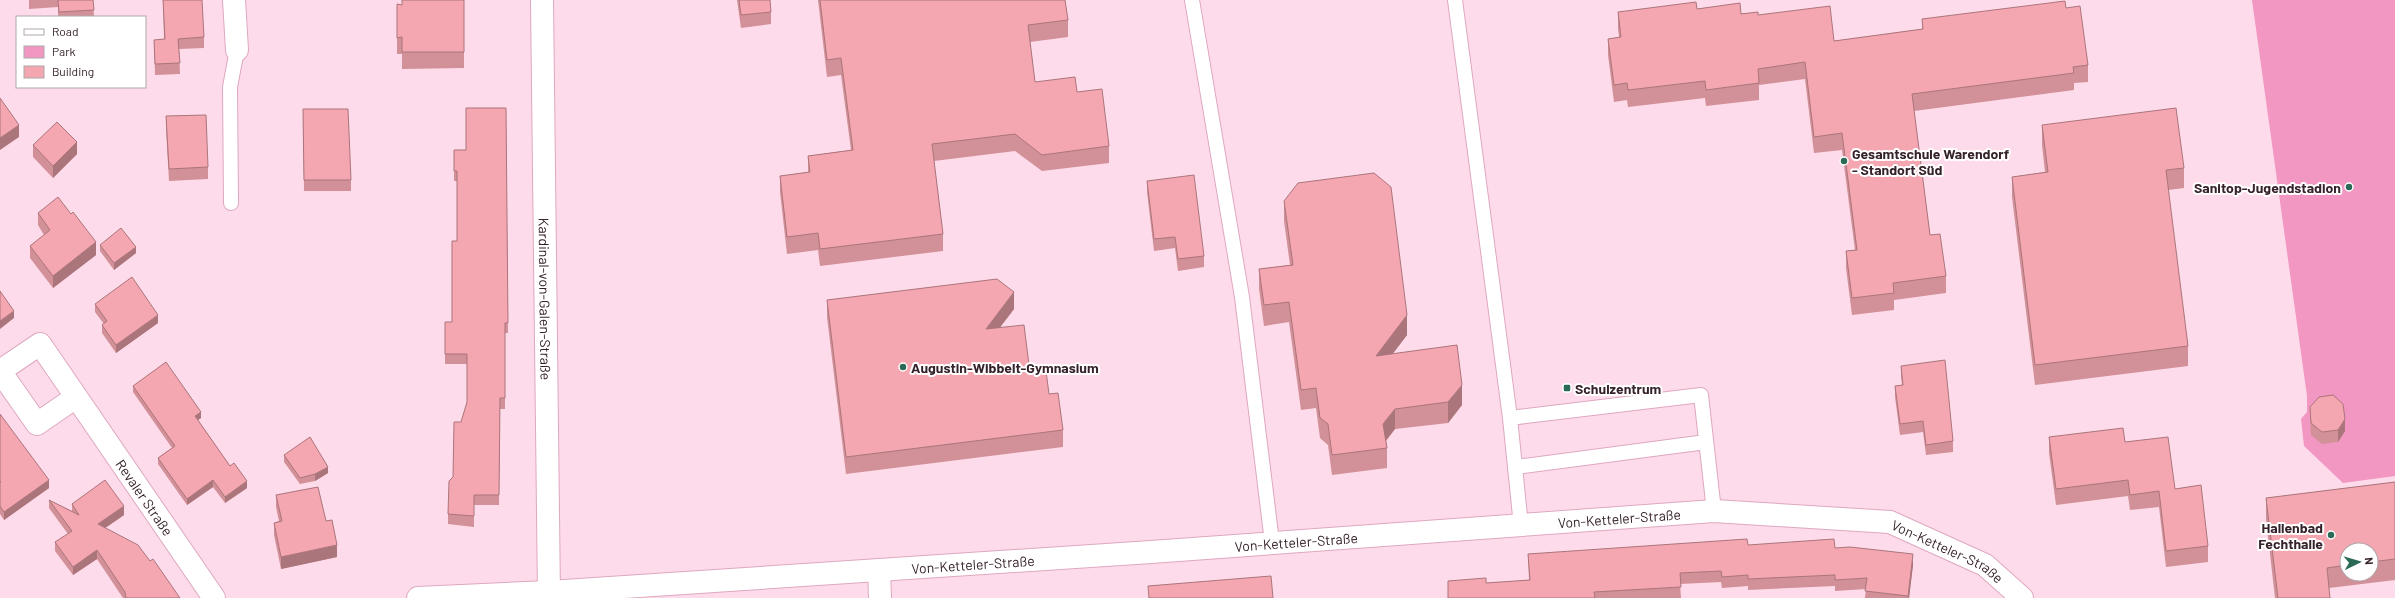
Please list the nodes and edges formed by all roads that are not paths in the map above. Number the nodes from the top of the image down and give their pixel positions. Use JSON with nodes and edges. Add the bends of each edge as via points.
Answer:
{"nodes":[{"id":1,"x":234,"y":0,"type":"edge"},
{"id":2,"x":542,"y":0,"type":"edge"},
{"id":3,"x":1192,"y":0,"type":"edge"},
{"id":4,"x":1455,"y":0,"type":"edge"},
{"id":5,"x":237,"y":50,"type":"joint"},
{"id":6,"x":231,"y":203,"type":"dead end"},
{"id":7,"x":76,"y":397,"type":"dead end"},
{"id":8,"x":1510,"y":418,"type":"junction"},
{"id":9,"x":1706,"y":442,"type":"junction"},
{"id":10,"x":1516,"y":467,"type":"junction"},
{"id":11,"x":1714,"y":511,"type":"junction"},
{"id":12,"x":1521,"y":526,"type":"junction"},
{"id":13,"x":1272,"y":542,"type":"junction"},
{"id":14,"x":879,"y":570,"type":"junction"},
{"id":15,"x":549,"y":595,"type":"edge"},
{"id":16,"x":214,"y":598,"type":"edge"},
{"id":17,"x":418,"y":598,"type":"edge"},
{"id":18,"x":880,"y":598,"type":"edge"},
{"id":19,"x":2022,"y":598,"type":"edge"}],
"edges":[{"from":1,"to":5,"type":"street"},
{"from":2,"to":15,"type":"street","name":"Kardinal-von-Galen-Straße"},
{"from":3,"to":13,"type":"lane","via":[[1242,298]]},
{"from":4,"to":8,"type":"lane"},
{"from":5,"to":6,"type":"lane","via":[[230,87]]},
{"from":7,"to":16,"type":"street","name":"Revaler Straße"},
{"from":8,"to":9,"type":"lane","via":[[1701,395]]},
{"from":8,"to":10,"type":"lane"},
{"from":9,"to":10,"type":"lane"},
{"from":9,"to":11,"type":"lane"},
{"from":10,"to":12,"type":"lane"},
{"from":11,"to":12,"type":"street","name":"Von-Ketteler-Straße"},
{"from":11,"to":19,"type":"street","name":"Von-Ketteler-Straße","via":[[1890,522],[1985,565]]},
{"from":12,"to":13,"type":"street","name":"Von-Ketteler-Straße"},
{"from":13,"to":14,"type":"street","name":"Von-Ketteler-Straße"},
{"from":14,"to":15,"type":"street","name":"Von-Ketteler-Straße"},
{"from":14,"to":18,"type":"street"},
{"from":15,"to":17,"type":"street","name":"Von-Ketteler-Straße"}]}
